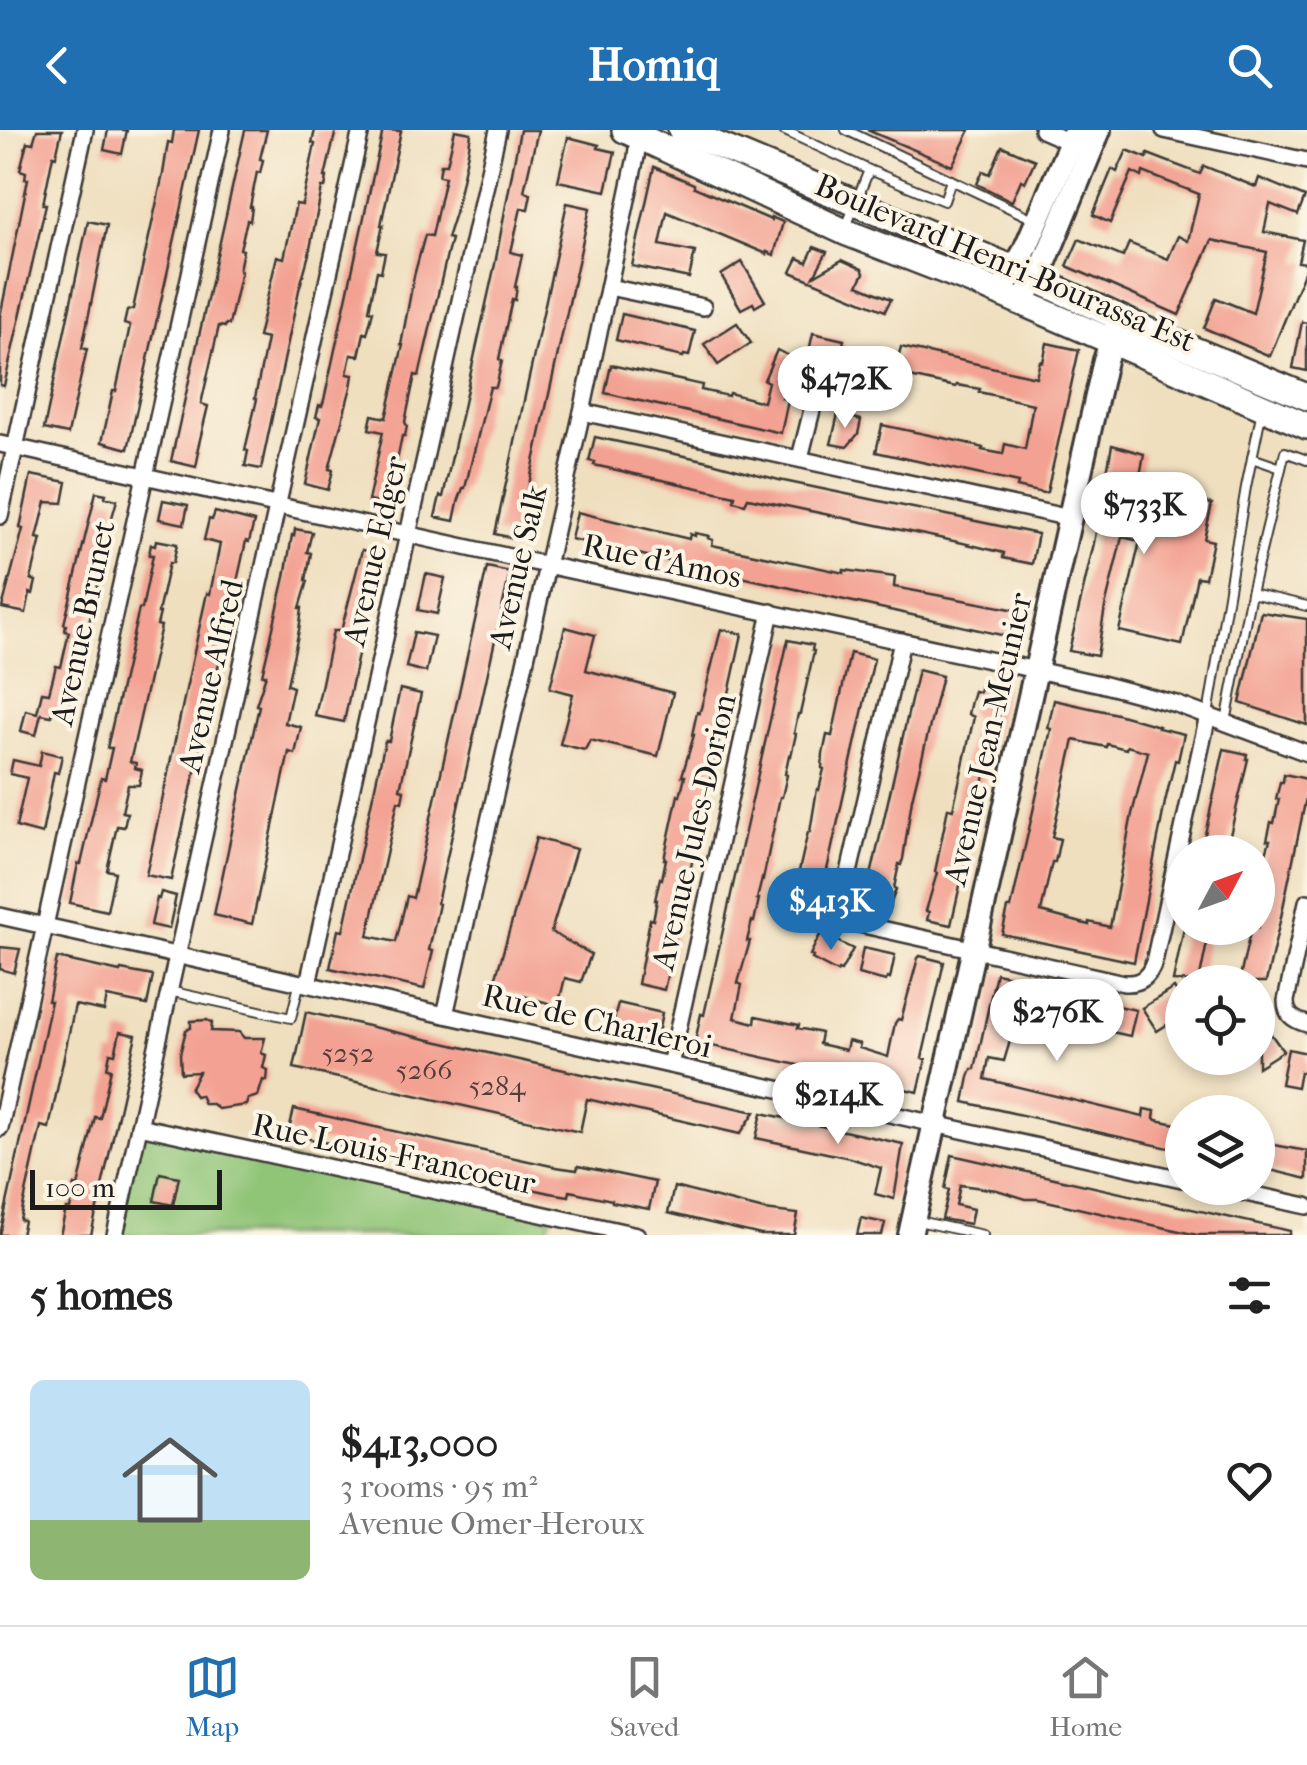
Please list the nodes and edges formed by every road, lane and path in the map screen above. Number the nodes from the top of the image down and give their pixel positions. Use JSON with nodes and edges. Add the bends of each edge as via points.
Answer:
{"nodes":[{"id":1,"x":86,"y":130,"type":"edge"},
{"id":2,"x":222,"y":130,"type":"edge"},
{"id":3,"x":361,"y":130,"type":"edge"},
{"id":4,"x":498,"y":130,"type":"edge"},
{"id":5,"x":681,"y":130,"type":"edge"},
{"id":6,"x":783,"y":130,"type":"edge"},
{"id":7,"x":846,"y":130,"type":"edge"},
{"id":8,"x":1042,"y":130,"type":"edge"},
{"id":9,"x":1164,"y":130,"type":"edge"},
{"id":10,"x":634,"y":132,"type":"edge"},
{"id":11,"x":1084,"y":139,"type":"edge"},
{"id":12,"x":1307,"y":162,"type":"edge"},
{"id":13,"x":869,"y":170,"type":"junction"},
{"id":14,"x":951,"y":180,"type":"junction"},
{"id":15,"x":856,"y":203,"type":"junction"},
{"id":16,"x":1037,"y":221,"type":"junction"},
{"id":17,"x":844,"y":232,"type":"junction"},
{"id":18,"x":1025,"y":274,"type":"junction"},
{"id":19,"x":609,"y":286,"type":"junction"},
{"id":20,"x":1011,"y":298,"type":"junction"},
{"id":21,"x":703,"y":308,"type":"dead end"},
{"id":22,"x":1120,"y":316,"type":"junction"},
{"id":23,"x":1110,"y":342,"type":"junction"},
{"id":24,"x":818,"y":386,"type":"dead end"},
{"id":25,"x":1307,"y":397,"type":"edge"},
{"id":26,"x":1263,"y":408,"type":"junction"},
{"id":27,"x":582,"y":412,"type":"junction"},
{"id":28,"x":1296,"y":430,"type":"edge"},
{"id":29,"x":8,"y":445,"type":"edge"},
{"id":30,"x":1285,"y":452,"type":"junction"},
{"id":31,"x":800,"y":458,"type":"junction"},
{"id":32,"x":1252,"y":458,"type":"junction"},
{"id":33,"x":1307,"y":460,"type":"edge"},
{"id":34,"x":1282,"y":468,"type":"junction"},
{"id":35,"x":144,"y":474,"type":"junction"},
{"id":36,"x":278,"y":504,"type":"junction"},
{"id":37,"x":0,"y":516,"type":"edge"},
{"id":38,"x":1070,"y":518,"type":"junction"},
{"id":39,"x":408,"y":533,"type":"junction"},
{"id":40,"x":546,"y":565,"type":"junction"},
{"id":41,"x":1252,"y":593,"type":"junction"},
{"id":42,"x":1307,"y":606,"type":"edge"},
{"id":43,"x":771,"y":612,"type":"junction"},
{"id":44,"x":902,"y":641,"type":"junction"},
{"id":45,"x":1036,"y":670,"type":"junction"},
{"id":46,"x":1208,"y":716,"type":"junction"},
{"id":47,"x":1226,"y":722,"type":"junction"},
{"id":48,"x":1307,"y":753,"type":"edge"},
{"id":49,"x":1307,"y":902,"type":"edge"},
{"id":50,"x":0,"y":916,"type":"edge"},
{"id":51,"x":45,"y":926,"type":"junction"},
{"id":52,"x":974,"y":949,"type":"junction"},
{"id":53,"x":176,"y":956,"type":"junction"},
{"id":54,"x":304,"y":983,"type":"junction"},
{"id":55,"x":168,"y":992,"type":"junction"},
{"id":56,"x":445,"y":1015,"type":"junction"},
{"id":57,"x":1307,"y":1024,"type":"edge"},
{"id":58,"x":670,"y":1065,"type":"junction"},
{"id":59,"x":935,"y":1123,"type":"junction"},
{"id":60,"x":139,"y":1126,"type":"junction"},
{"id":61,"x":0,"y":1128,"type":"edge"},
{"id":62,"x":1165,"y":1175,"type":"edge"},
{"id":63,"x":1275,"y":1199,"type":"edge"},
{"id":64,"x":1307,"y":1206,"type":"edge"},
{"id":65,"x":551,"y":1216,"type":"junction"},
{"id":66,"x":912,"y":1227,"type":"edge"},
{"id":67,"x":115,"y":1235,"type":"edge"},
{"id":68,"x":547,"y":1235,"type":"edge"},
{"id":69,"x":637,"y":1235,"type":"edge"},
{"id":70,"x":983,"y":1235,"type":"edge"}],
"edges":[{"from":1,"to":29,"type":"street"},
{"from":2,"to":35,"type":"street","name":"Avenue Brunet"},
{"from":3,"to":36,"type":"street","name":"Avenue Alfred"},
{"from":4,"to":39,"type":"street","name":"Avenue Edger"},
{"from":5,"to":15,"type":"main road","name":"Boulevard Henri-Bourassa Est"},
{"from":6,"to":13,"type":"lane"},
{"from":7,"to":14,"type":"lane"},
{"from":8,"to":11,"type":"street"},
{"from":9,"to":12,"type":"street"},
{"from":10,"to":17,"type":"main road","name":"Boulevard Henri-Bourassa Est"},
{"from":10,"to":19,"type":"street","name":"Avenue Salk","via":[[636,157]]},
{"from":11,"to":16,"type":"street"},
{"from":11,"to":18,"type":"street"},
{"from":13,"to":14,"type":"lane","via":[[944,201]]},
{"from":13,"to":15,"type":"lane"},
{"from":14,"to":16,"type":"lane"},
{"from":15,"to":17,"type":"lane"},
{"from":15,"to":18,"type":"main road","name":"Boulevard Henri-Bourassa Est"},
{"from":16,"to":18,"type":"street"},
{"from":17,"to":20,"type":"main road","name":"Boulevard Henri-Bourassa Est"},
{"from":18,"to":20,"type":"street"},
{"from":18,"to":22,"type":"main road","name":"Boulevard Henri-Bourassa Est"},
{"from":19,"to":21,"type":"street"},
{"from":19,"to":27,"type":"street","name":"Avenue Salk"},
{"from":20,"to":23,"type":"main road","name":"Boulevard Henri-Bourassa Est"},
{"from":22,"to":23,"type":"street","name":"Avenue Jean-Meunier"},
{"from":22,"to":25,"type":"main road","name":"Boulevard Henri-Bourassa Est"},
{"from":23,"to":26,"type":"main road","name":"Boulevard Henri-Bourassa Est"},
{"from":23,"to":38,"type":"street","name":"Avenue Jean-Meunier"},
{"from":24,"to":31,"type":"street"},
{"from":26,"to":28,"type":"main road","name":"Boulevard Henri-Bourassa Est"},
{"from":26,"to":32,"type":"lane"},
{"from":27,"to":31,"type":"street"},
{"from":27,"to":40,"type":"street","name":"Avenue Salk"},
{"from":28,"to":30,"type":"lane"},
{"from":29,"to":35,"type":"street","name":"Rue d'Amos"},
{"from":29,"to":37,"type":"street"},
{"from":30,"to":33,"type":"lane"},
{"from":30,"to":34,"type":"lane"},
{"from":31,"to":38,"type":"street"},
{"from":32,"to":34,"type":"lane"},
{"from":32,"to":46,"type":"lane"},
{"from":34,"to":41,"type":"lane"},
{"from":35,"to":36,"type":"street","name":"Rue d'Amos"},
{"from":35,"to":51,"type":"street","name":"Avenue Brunet"},
{"from":36,"to":39,"type":"street","name":"Rue d'Amos"},
{"from":36,"to":53,"type":"street","name":"Avenue Alfred"},
{"from":38,"to":45,"type":"street","name":"Avenue Jean-Meunier"},
{"from":39,"to":40,"type":"street","name":"Rue d'Amos"},
{"from":39,"to":54,"type":"street","name":"Avenue Edger"},
{"from":40,"to":43,"type":"street","name":"Rue d'Amos"},
{"from":40,"to":56,"type":"street","name":"Avenue Salk"},
{"from":41,"to":42,"type":"lane"},
{"from":41,"to":47,"type":"lane"},
{"from":43,"to":44,"type":"street","name":"Rue d'Amos"},
{"from":43,"to":58,"type":"street","name":"Avenue Jules-Dorion"},
{"from":44,"to":45,"type":"street","name":"Rue d'Amos"},
{"from":44,"to":52,"type":"street","via":[[843,908],[859,924]]},
{"from":45,"to":46,"type":"street","name":"Rue d'Amos"},
{"from":45,"to":52,"type":"street","name":"Avenue Jean-Meunier"},
{"from":46,"to":47,"type":"street","name":"Rue d'Amos"},
{"from":46,"to":52,"type":"street","via":[[1150,972],[1142,980],[1124,983]]},
{"from":47,"to":48,"type":"street","name":"Rue d'Amos"},
{"from":49,"to":57,"type":"street","via":[[1286,1001],[1289,1015]]},
{"from":50,"to":51,"type":"street","name":"Rue de Charleroi"},
{"from":51,"to":53,"type":"street","name":"Rue de Charleroi"},
{"from":51,"to":61,"type":"street","name":"Avenue Brunet"},
{"from":52,"to":59,"type":"street","name":"Avenue Jean-Meunier"},
{"from":53,"to":54,"type":"street","name":"Rue de Charleroi"},
{"from":53,"to":55,"type":"street","name":"Avenue Alfred"},
{"from":54,"to":55,"type":"lane","via":[[291,1018]]},
{"from":54,"to":56,"type":"street","name":"Rue de Charleroi"},
{"from":55,"to":60,"type":"street","name":"Avenue Alfred"},
{"from":56,"to":58,"type":"street","name":"Rue de Charleroi"},
{"from":58,"to":59,"type":"street","name":"Rue de Charleroi"},
{"from":59,"to":62,"type":"street","name":"Rue de Charleroi"},
{"from":59,"to":66,"type":"street","name":"Avenue Jean-Meunier"},
{"from":60,"to":65,"type":"street","name":"Rue Louis-Francoeur"},
{"from":60,"to":67,"type":"street","name":"Avenue Alfred"},
{"from":63,"to":64,"type":"street"},
{"from":65,"to":68,"type":"street"},
{"from":65,"to":69,"type":"street","name":"Rue Louis-Francoeur"},
{"from":66,"to":70,"type":"lane"}]}
